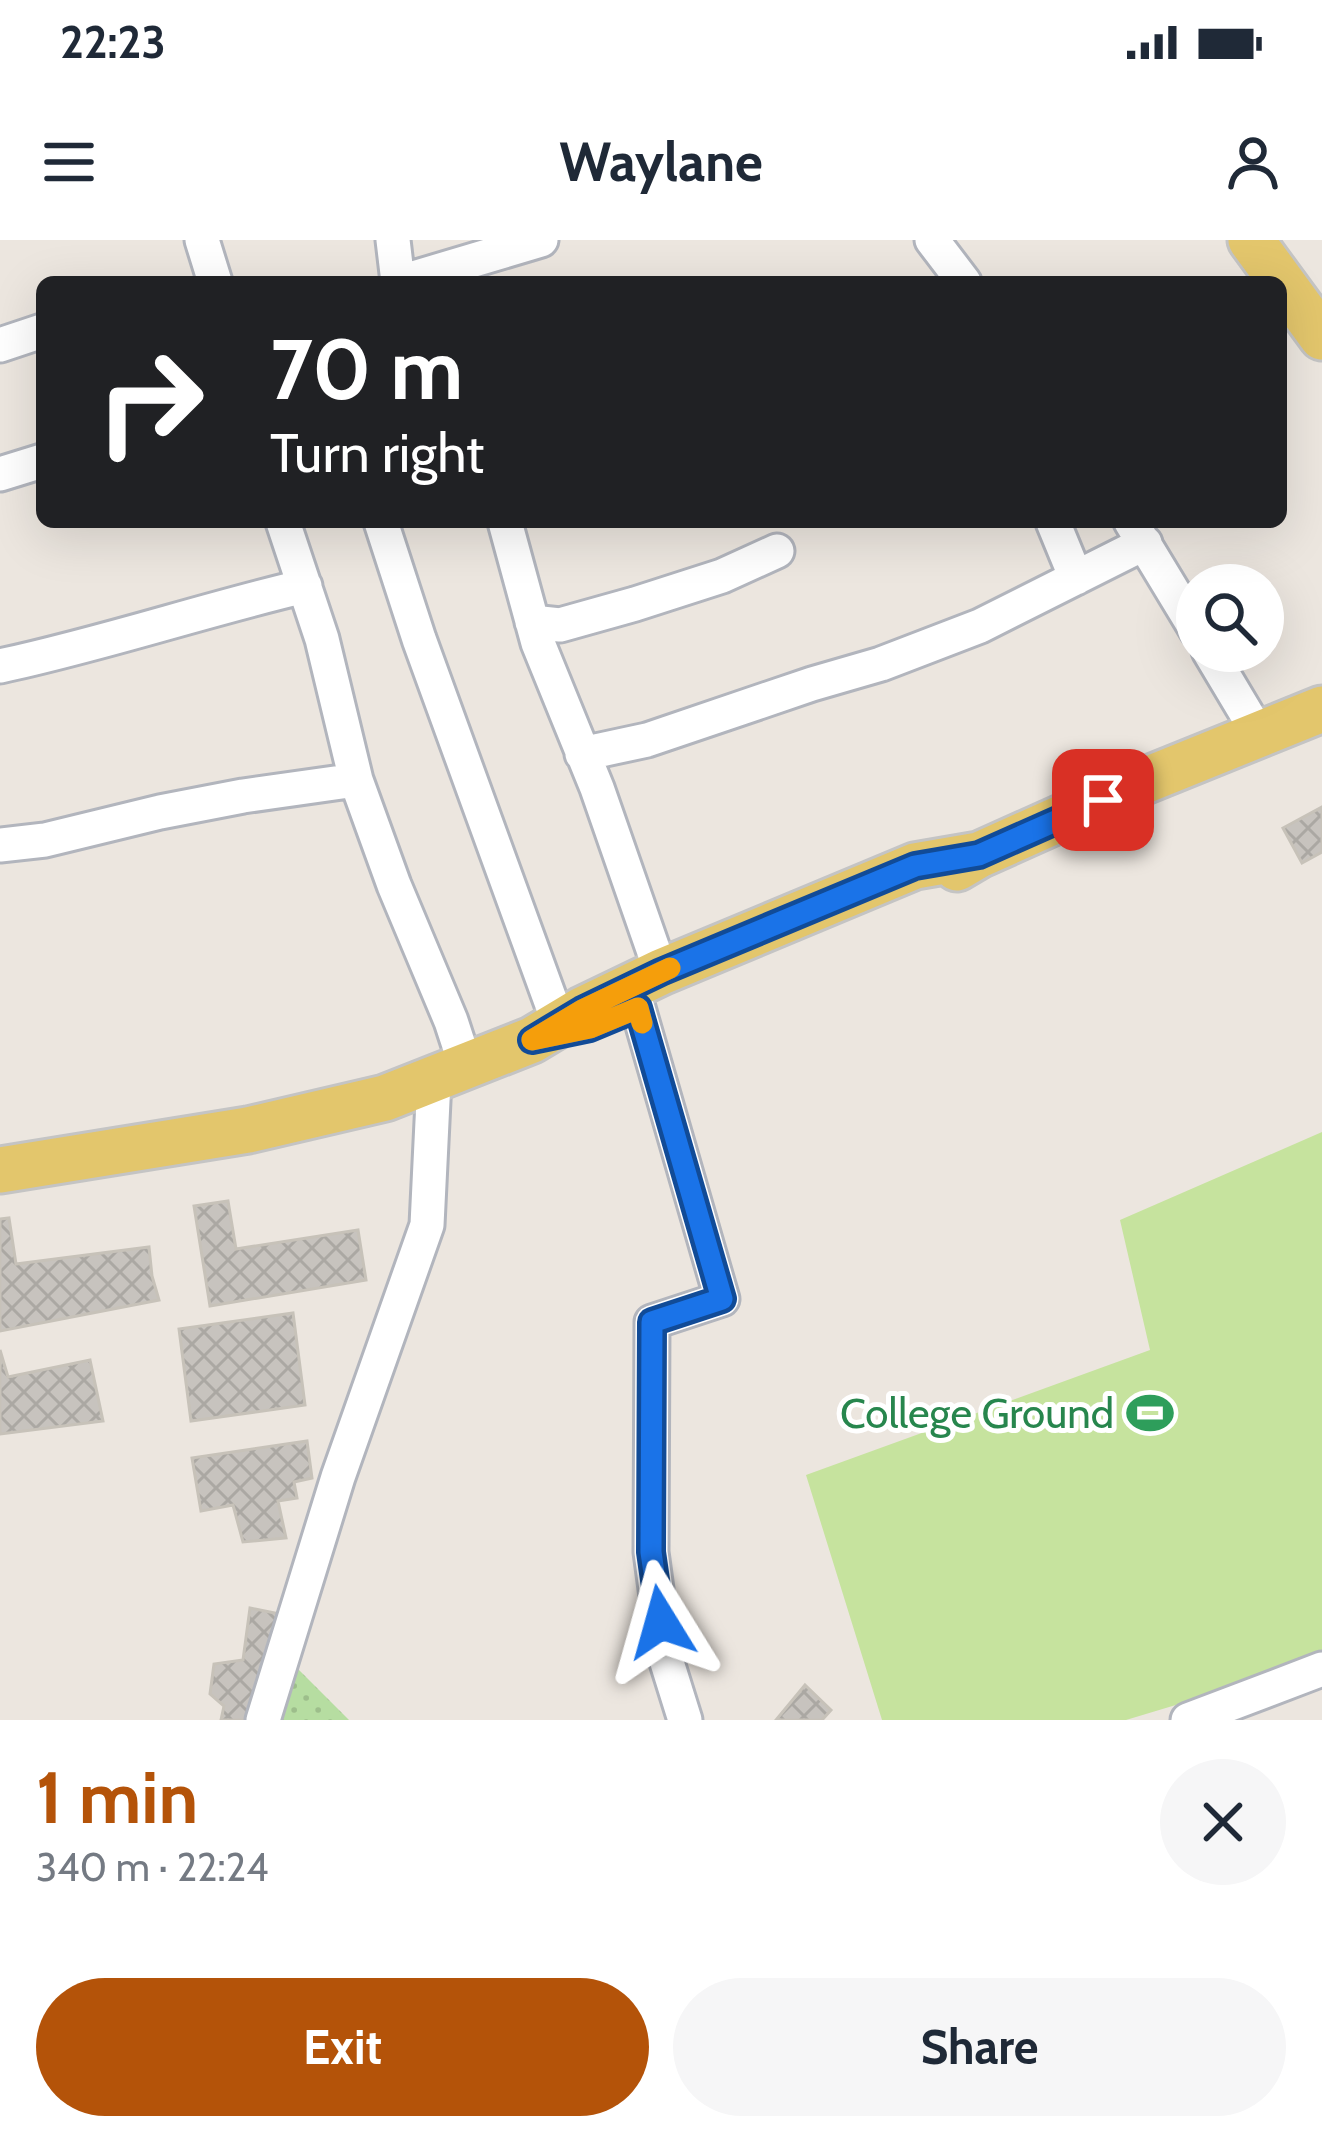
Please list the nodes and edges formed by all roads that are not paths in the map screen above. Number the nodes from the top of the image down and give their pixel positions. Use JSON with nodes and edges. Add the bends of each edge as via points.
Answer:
{"nodes":[{"id":1,"x":202,"y":240,"type":"edge"},
{"id":2,"x":392,"y":240,"type":"edge"},
{"id":3,"x":541,"y":240,"type":"edge"},
{"id":4,"x":932,"y":240,"type":"edge"},
{"id":5,"x":1252,"y":240,"type":"edge"},
{"id":6,"x":500,"y":258,"type":"edge"},
{"id":7,"x":208,"y":276,"type":"edge"},
{"id":8,"x":398,"y":276,"type":"edge"},
{"id":9,"x":424,"y":276,"type":"edge"},
{"id":10,"x":959,"y":276,"type":"edge"},
{"id":11,"x":1278,"y":276,"type":"edge"},
{"id":12,"x":1287,"y":288,"type":"edge"},
{"id":13,"x":36,"y":333,"type":"edge"},
{"id":14,"x":1322,"y":337,"type":"edge"},
{"id":15,"x":0,"y":345,"type":"edge"},
{"id":16,"x":36,"y":463,"type":"edge"},
{"id":17,"x":0,"y":474,"type":"edge"},
{"id":18,"x":285,"y":528,"type":"edge"},
{"id":19,"x":383,"y":528,"type":"edge"},
{"id":20,"x":507,"y":528,"type":"edge"},
{"id":21,"x":1055,"y":528,"type":"edge"},
{"id":22,"x":1138,"y":532,"type":"edge"},
{"id":23,"x":777,"y":550,"type":"dead end"},
{"id":24,"x":1076,"y":578,"type":"junction"},
{"id":25,"x":305,"y":586,"type":"junction"},
{"id":26,"x":1176,"y":596,"type":"edge"},
{"id":27,"x":532,"y":622,"type":"junction"},
{"id":28,"x":0,"y":665,"type":"edge"},
{"id":29,"x":1222,"y":672,"type":"edge"},
{"id":30,"x":1322,"y":709,"type":"edge"},
{"id":31,"x":1258,"y":733,"type":"junction"},
{"id":32,"x":582,"y":754,"type":"junction"},
{"id":33,"x":356,"y":780,"type":"junction"},
{"id":34,"x":0,"y":845,"type":"edge"},
{"id":35,"x":649,"y":990,"type":"junction"},
{"id":36,"x":546,"y":1032,"type":"junction"},
{"id":37,"x":450,"y":1074,"type":"junction"},
{"id":38,"x":0,"y":1170,"type":"edge"},
{"id":39,"x":1322,"y":1669,"type":"edge"},
{"id":40,"x":263,"y":1720,"type":"edge"},
{"id":41,"x":685,"y":1720,"type":"edge"},
{"id":42,"x":1188,"y":1720,"type":"edge"}],
"edges":[{"from":1,"to":7,"type":"street"},
{"from":2,"to":8,"type":"street"},
{"from":3,"to":6,"type":"street"},
{"from":4,"to":10,"type":"street"},
{"from":5,"to":11,"type":"main road"},
{"from":6,"to":9,"type":"street"},
{"from":12,"to":14,"type":"main road"},
{"from":13,"to":15,"type":"street"},
{"from":16,"to":17,"type":"street"},
{"from":18,"to":25,"type":"street"},
{"from":19,"to":36,"type":"street"},
{"from":20,"to":27,"type":"street"},
{"from":21,"to":24,"type":"street"},
{"from":22,"to":24,"type":"street"},
{"from":22,"to":26,"type":"street"},
{"from":23,"to":27,"type":"street","via":[[635,604],[560,625]]},
{"from":24,"to":32,"type":"street","via":[[880,664]]},
{"from":25,"to":28,"type":"street"},
{"from":25,"to":33,"type":"street"},
{"from":27,"to":32,"type":"street"},
{"from":29,"to":31,"type":"street"},
{"from":30,"to":31,"type":"main road"},
{"from":31,"to":35,"type":"main road","via":[[930,884]]},
{"from":32,"to":35,"type":"street"},
{"from":33,"to":34,"type":"street"},
{"from":33,"to":37,"type":"street","via":[[452,1021]]},
{"from":35,"to":36,"type":"main road","via":[[590,1028]]},
{"from":35,"to":41,"type":"street","via":[[722,1299],[652,1322],[651,1552],[665,1656]]},
{"from":36,"to":37,"type":"main road"},
{"from":37,"to":38,"type":"main road","via":[[269,1125]]},
{"from":37,"to":40,"type":"street","via":[[427,1225]]},
{"from":39,"to":42,"type":"street"}]}
